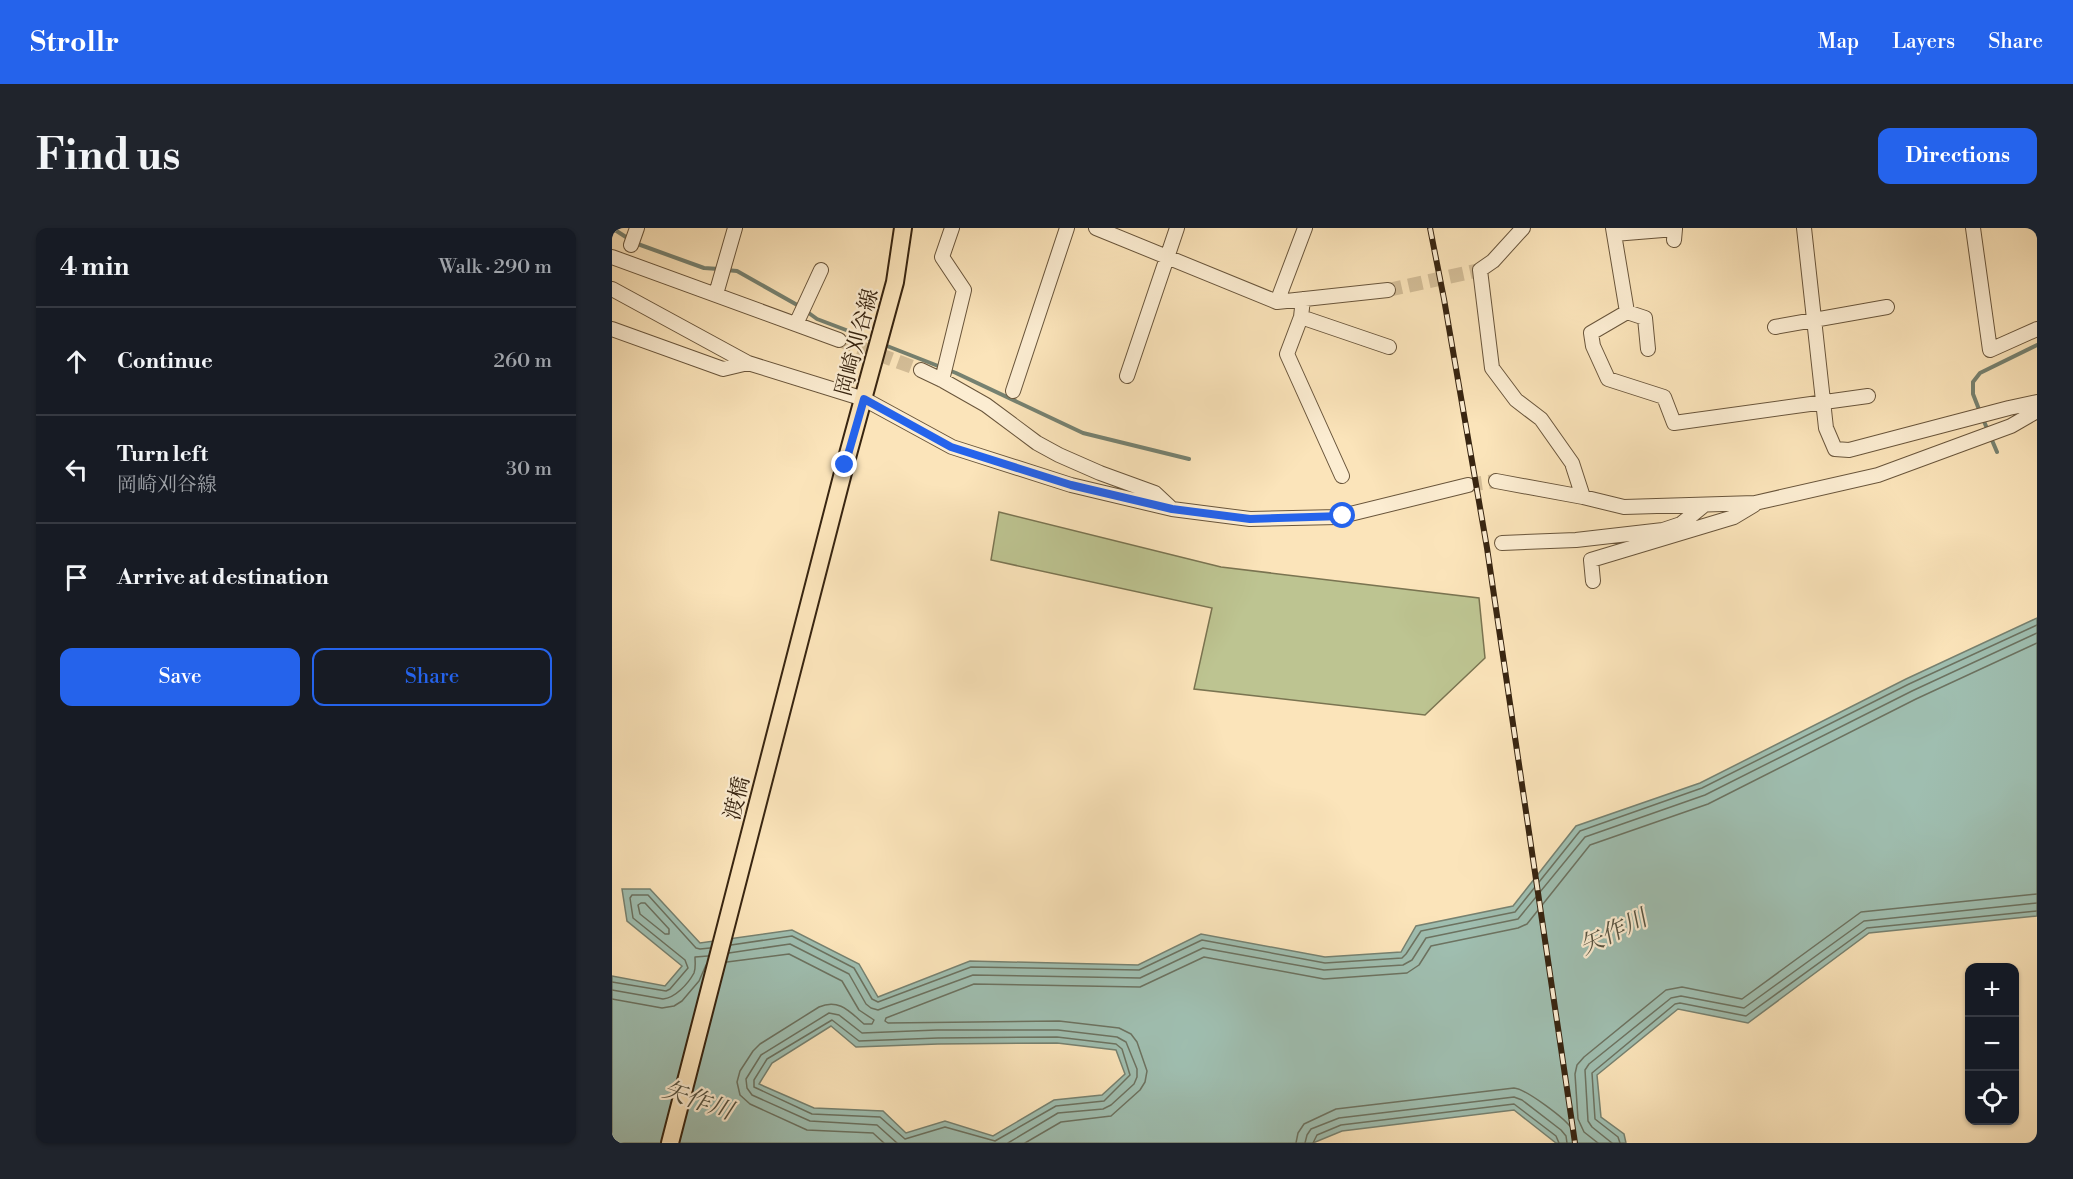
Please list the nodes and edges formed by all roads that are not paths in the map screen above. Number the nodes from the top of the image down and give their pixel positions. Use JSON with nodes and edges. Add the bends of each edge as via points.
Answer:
{"nodes":[{"id":1,"x":637,"y":228,"type":"edge"},
{"id":2,"x":735,"y":228,"type":"edge"},
{"id":3,"x":903,"y":228,"type":"edge"},
{"id":4,"x":952,"y":228,"type":"edge"},
{"id":5,"x":1067,"y":228,"type":"edge"},
{"id":6,"x":1096,"y":228,"type":"edge"},
{"id":7,"x":1136,"y":228,"type":"edge"},
{"id":8,"x":1177,"y":228,"type":"edge"},
{"id":9,"x":1305,"y":228,"type":"edge"},
{"id":10,"x":1523,"y":228,"type":"edge"},
{"id":11,"x":1804,"y":228,"type":"edge"},
{"id":12,"x":1972,"y":228,"type":"edge"},
{"id":13,"x":1614,"y":231,"type":"edge"},
{"id":14,"x":1674,"y":240,"type":"dead end"},
{"id":15,"x":1132,"y":243,"type":"junction"},
{"id":16,"x":631,"y":245,"type":"dead end"},
{"id":17,"x":612,"y":257,"type":"edge"},
{"id":18,"x":1168,"y":257,"type":"junction"},
{"id":19,"x":821,"y":270,"type":"dead end"},
{"id":20,"x":612,"y":289,"type":"edge"},
{"id":21,"x":1388,"y":290,"type":"tunnel mouth"},
{"id":22,"x":716,"y":294,"type":"junction"},
{"id":23,"x":1304,"y":299,"type":"junction"},
{"id":24,"x":1277,"y":302,"type":"junction"},
{"id":25,"x":1887,"y":307,"type":"dead end"},
{"id":26,"x":1627,"y":312,"type":"junction"},
{"id":27,"x":1301,"y":317,"type":"junction"},
{"id":28,"x":1814,"y":321,"type":"junction"},
{"id":29,"x":796,"y":324,"type":"junction"},
{"id":30,"x":1774,"y":327,"type":"dead end"},
{"id":31,"x":612,"y":329,"type":"edge"},
{"id":32,"x":2037,"y":329,"type":"edge"},
{"id":33,"x":839,"y":340,"type":"tunnel mouth"},
{"id":34,"x":1389,"y":347,"type":"dead end"},
{"id":35,"x":1648,"y":349,"type":"dead end"},
{"id":36,"x":747,"y":363,"type":"junction"},
{"id":37,"x":921,"y":370,"type":"tunnel mouth"},
{"id":38,"x":1128,"y":376,"type":"dead end"},
{"id":39,"x":942,"y":380,"type":"junction"},
{"id":40,"x":1013,"y":391,"type":"dead end"},
{"id":41,"x":1868,"y":396,"type":"dead end"},
{"id":42,"x":864,"y":399,"type":"junction"},
{"id":43,"x":1823,"y":401,"type":"junction"},
{"id":44,"x":2037,"y":402,"type":"edge"},
{"id":45,"x":2037,"y":411,"type":"edge"},
{"id":46,"x":845,"y":465,"type":"joint"},
{"id":47,"x":1342,"y":476,"type":"dead end"},
{"id":48,"x":1496,"y":482,"type":"tunnel mouth"},
{"id":49,"x":1468,"y":485,"type":"tunnel mouth"},
{"id":50,"x":1584,"y":497,"type":"junction"},
{"id":51,"x":1755,"y":503,"type":"junction"},
{"id":52,"x":1702,"y":506,"type":"junction"},
{"id":53,"x":1172,"y":509,"type":"junction"},
{"id":54,"x":1502,"y":543,"type":"dead end"},
{"id":55,"x":1593,"y":581,"type":"dead end"},
{"id":56,"x":670,"y":1143,"type":"edge"}],
"edges":[{"from":1,"to":16,"type":"street"},
{"from":2,"to":22,"type":"street"},
{"from":3,"to":42,"type":"main road","name":"岡崎刈谷線","via":[[895,282]]},
{"from":4,"to":39,"type":"street","via":[[942,257],[964,290]]},
{"from":5,"to":40,"type":"street"},
{"from":6,"to":15,"type":"street"},
{"from":7,"to":15,"type":"street"},
{"from":8,"to":18,"type":"street"},
{"from":9,"to":24,"type":"street"},
{"from":10,"to":50,"type":"street","via":[[1480,270],[1492,368],[1516,400],[1541,418],[1572,463]]},
{"from":11,"to":28,"type":"street"},
{"from":12,"to":32,"type":"street","via":[[1990,350]]},
{"from":13,"to":14,"type":"street","via":[[1675,229]]},
{"from":13,"to":26,"type":"street"},
{"from":15,"to":18,"type":"street"},
{"from":17,"to":22,"type":"street"},
{"from":18,"to":24,"type":"street"},
{"from":18,"to":38,"type":"street"},
{"from":19,"to":29,"type":"street"},
{"from":20,"to":36,"type":"street"},
{"from":21,"to":23,"type":"street"},
{"from":22,"to":29,"type":"street"},
{"from":23,"to":24,"type":"street"},
{"from":23,"to":27,"type":"street"},
{"from":25,"to":28,"type":"street"},
{"from":26,"to":35,"type":"street","via":[[1646,318]]},
{"from":26,"to":43,"type":"street","via":[[1591,333],[1593,346],[1608,380],[1664,397],[1674,423]]},
{"from":27,"to":34,"type":"street"},
{"from":27,"to":47,"type":"street","via":[[1287,354]]},
{"from":28,"to":30,"type":"street"},
{"from":28,"to":43,"type":"street"},
{"from":29,"to":33,"type":"street"},
{"from":31,"to":36,"type":"street","via":[[723,369]]},
{"from":36,"to":42,"type":"street"},
{"from":37,"to":39,"type":"street"},
{"from":39,"to":53,"type":"street","via":[[986,405],[1037,443],[1100,473],[1155,493]]},
{"from":41,"to":43,"type":"street"},
{"from":42,"to":46,"type":"main road","name":"岡崎刈谷線"},
{"from":42,"to":53,"type":"street","via":[[951,447],[1071,485]]},
{"from":43,"to":44,"type":"street","via":[[1826,428],[1834,448],[1849,450]]},
{"from":45,"to":51,"type":"street","via":[[2012,426],[1878,475]]},
{"from":46,"to":56,"type":"main road","name":"渡橋"},
{"from":48,"to":50,"type":"street"},
{"from":49,"to":53,"type":"street","via":[[1338,517],[1250,519]]},
{"from":50,"to":52,"type":"street","via":[[1624,507]]},
{"from":51,"to":52,"type":"street"},
{"from":51,"to":55,"type":"street","via":[[1734,517],[1591,560]]},
{"from":52,"to":54,"type":"street","via":[[1681,524],[1664,530]]}]}
